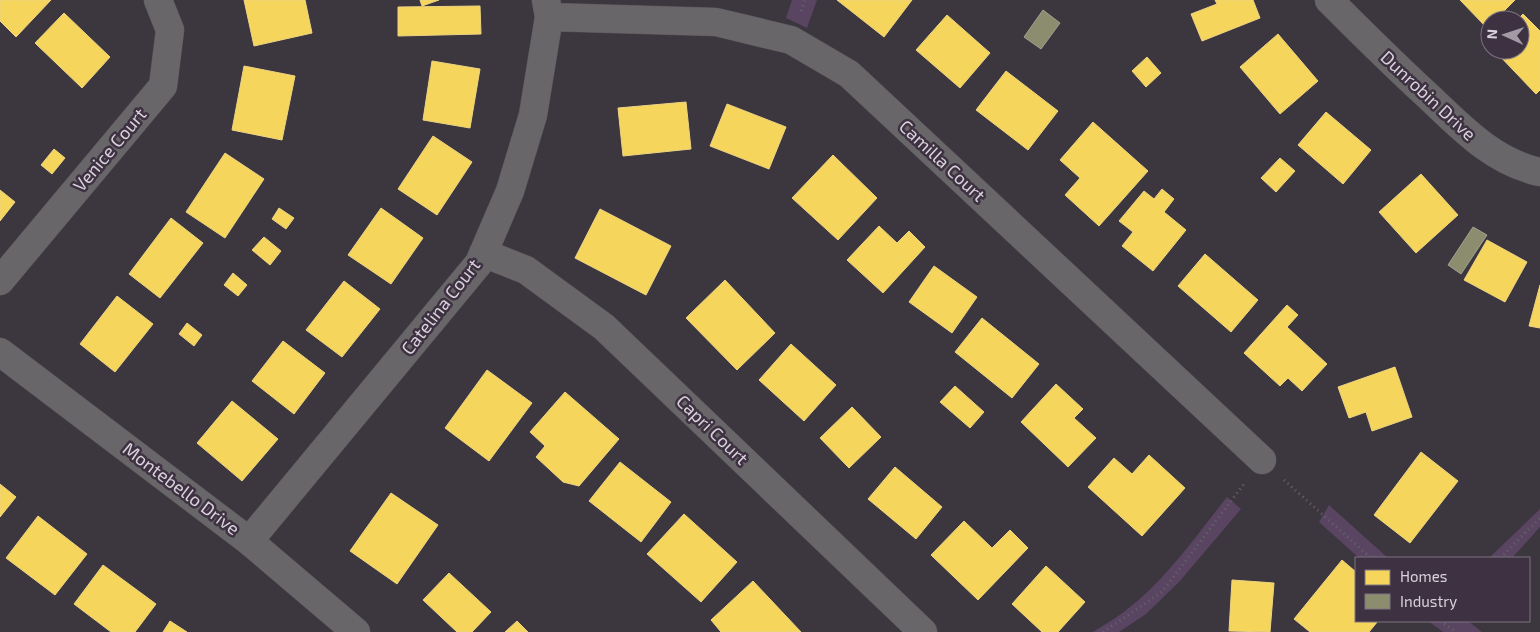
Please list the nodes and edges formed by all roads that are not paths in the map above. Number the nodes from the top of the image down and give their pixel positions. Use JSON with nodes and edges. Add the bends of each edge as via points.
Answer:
{"nodes":[{"id":1,"x":158,"y":0,"type":"edge"},
{"id":2,"x":1329,"y":0,"type":"edge"},
{"id":3,"x":547,"y":9,"type":"edge"},
{"id":4,"x":1540,"y":172,"type":"edge"},
{"id":5,"x":483,"y":253,"type":"junction"},
{"id":6,"x":0,"y":281,"type":"edge"},
{"id":7,"x":0,"y":352,"type":"edge"},
{"id":8,"x":1262,"y":460,"type":"road end"},
{"id":9,"x":249,"y":541,"type":"junction"},
{"id":10,"x":356,"y":632,"type":"edge"},
{"id":11,"x":923,"y":632,"type":"edge"}],
"edges":[{"from":1,"to":6,"type":"street","name":"Venice Court","via":[[170,30],[163,86]]},
{"from":2,"to":4,"type":"street","name":"Dunrobin Drive","via":[[1473,139],[1498,155]]},
{"from":3,"to":5,"type":"street","name":"Catelina Court","via":[[533,115],[510,191]]},
{"from":3,"to":8,"type":"street","name":"Camilla Court","via":[[716,22],[791,40],[816,53],[849,74]]},
{"from":5,"to":9,"type":"street","name":"Catelina Court","via":[[479,263]]},
{"from":5,"to":11,"type":"street","name":"Capri Court","via":[[526,270],[604,327]]},
{"from":7,"to":9,"type":"street","name":"Montebello Drive"},
{"from":9,"to":10,"type":"street","name":"Montebello Drive"}]}
